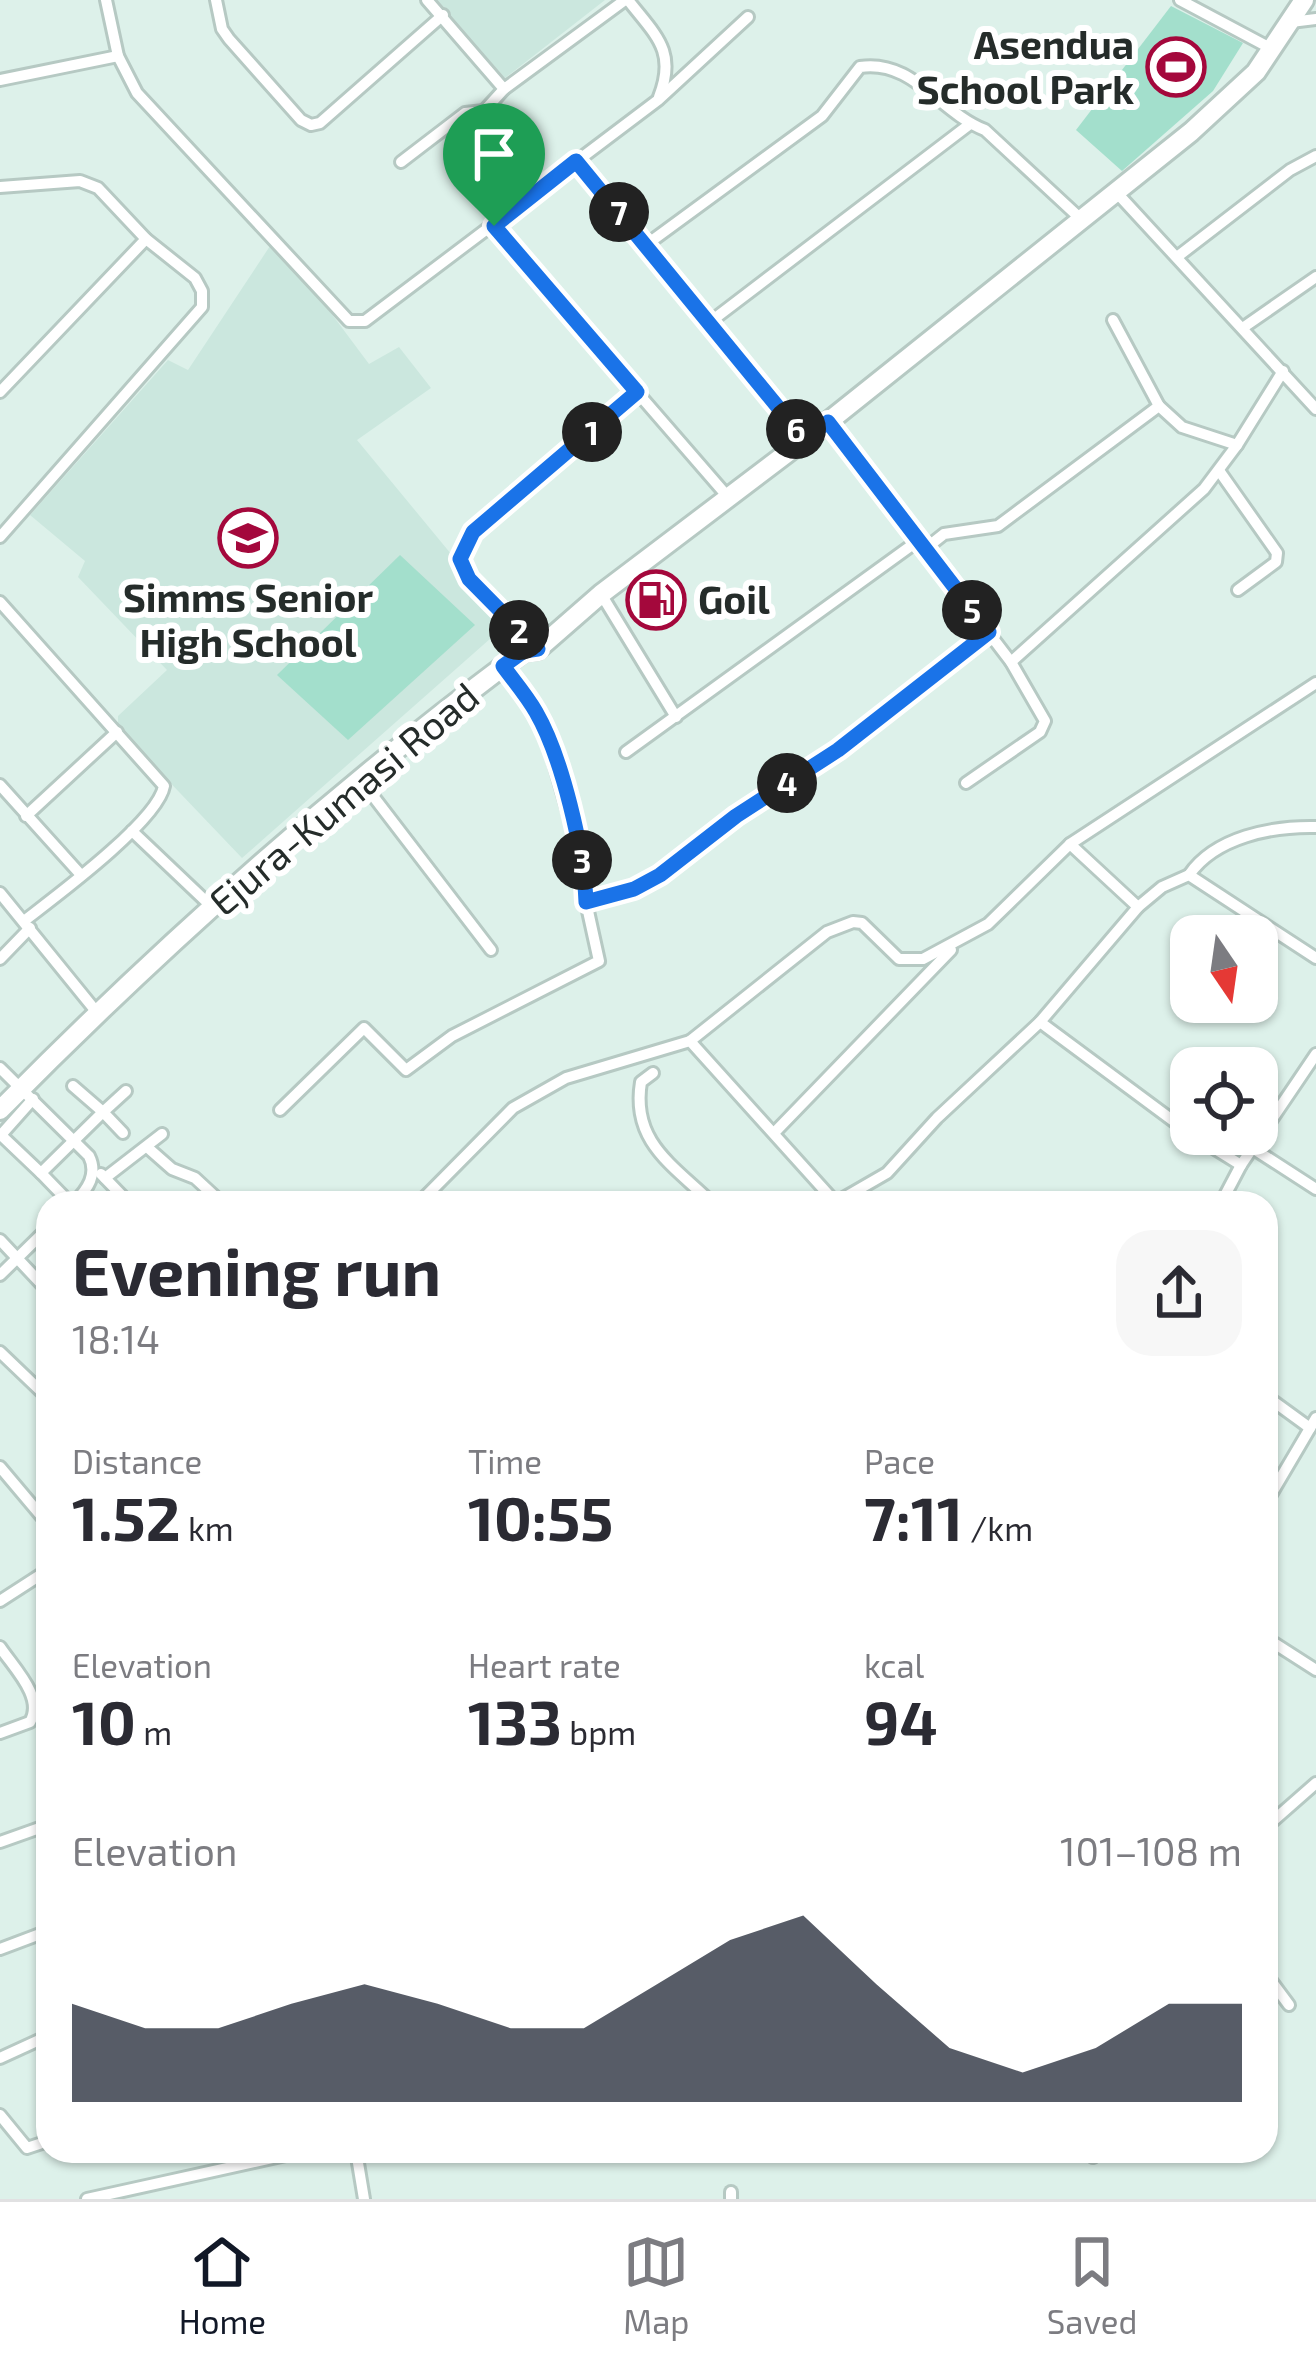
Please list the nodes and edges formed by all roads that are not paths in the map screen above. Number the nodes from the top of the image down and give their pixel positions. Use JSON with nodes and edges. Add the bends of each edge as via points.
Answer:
{"nodes":[{"id":1,"x":106,"y":0,"type":"edge"},
{"id":2,"x":216,"y":0,"type":"edge"},
{"id":3,"x":427,"y":0,"type":"edge"},
{"id":4,"x":627,"y":0,"type":"edge"},
{"id":5,"x":1180,"y":0,"type":"edge"},
{"id":6,"x":1304,"y":0,"type":"edge"},
{"id":7,"x":443,"y":15,"type":"junction"},
{"id":8,"x":748,"y":17,"type":"dead end"},
{"id":9,"x":1316,"y":20,"type":"edge"},
{"id":10,"x":1291,"y":22,"type":"junction"},
{"id":11,"x":1273,"y":50,"type":"junction"},
{"id":12,"x":118,"y":56,"type":"junction"},
{"id":13,"x":0,"y":80,"type":"edge"},
{"id":14,"x":504,"y":89,"type":"junction"},
{"id":15,"x":658,"y":100,"type":"junction"},
{"id":16,"x":484,"y":110,"type":"junction"},
{"id":17,"x":970,"y":124,"type":"junction"},
{"id":18,"x":1316,"y":155,"type":"edge"},
{"id":19,"x":576,"y":161,"type":"junction"},
{"id":20,"x":401,"y":162,"type":"dead end"},
{"id":21,"x":0,"y":187,"type":"edge"},
{"id":22,"x":542,"y":188,"type":"junction"},
{"id":23,"x":1117,"y":193,"type":"junction"},
{"id":24,"x":1083,"y":221,"type":"junction"},
{"id":25,"x":494,"y":226,"type":"junction"},
{"id":26,"x":146,"y":239,"type":"junction"},
{"id":27,"x":646,"y":245,"type":"junction"},
{"id":28,"x":1178,"y":257,"type":"junction"},
{"id":29,"x":1316,"y":277,"type":"edge"},
{"id":30,"x":1113,"y":320,"type":"dead end"},
{"id":31,"x":710,"y":322,"type":"junction"},
{"id":32,"x":1244,"y":327,"type":"junction"},
{"id":33,"x":0,"y":368,"type":"edge"},
{"id":34,"x":1283,"y":371,"type":"junction"},
{"id":35,"x":14,"y":377,"type":"junction"},
{"id":36,"x":0,"y":392,"type":"edge"},
{"id":37,"x":637,"y":392,"type":"junction"},
{"id":38,"x":1159,"y":406,"type":"junction"},
{"id":39,"x":1316,"y":409,"type":"edge"},
{"id":40,"x":828,"y":422,"type":"junction"},
{"id":41,"x":804,"y":439,"type":"junction"},
{"id":42,"x":1237,"y":445,"type":"junction"},
{"id":43,"x":1220,"y":472,"type":"junction"},
{"id":44,"x":728,"y":497,"type":"junction"},
{"id":45,"x":0,"y":537,"type":"edge"},
{"id":46,"x":922,"y":544,"type":"junction"},
{"id":47,"x":1238,"y":590,"type":"dead end"},
{"id":48,"x":601,"y":594,"type":"junction"},
{"id":49,"x":0,"y":602,"type":"edge"},
{"id":50,"x":989,"y":632,"type":"junction"},
{"id":51,"x":538,"y":649,"type":"junction"},
{"id":52,"x":1011,"y":662,"type":"junction"},
{"id":53,"x":503,"y":666,"type":"junction"},
{"id":54,"x":1316,"y":683,"type":"edge"},
{"id":55,"x":676,"y":717,"type":"junction"},
{"id":56,"x":117,"y":732,"type":"junction"},
{"id":57,"x":626,"y":752,"type":"dead end"},
{"id":58,"x":361,"y":779,"type":"junction"},
{"id":59,"x":966,"y":783,"type":"dead end"},
{"id":60,"x":0,"y":785,"type":"edge"},
{"id":61,"x":26,"y":816,"type":"junction"},
{"id":62,"x":1316,"y":827,"type":"edge"},
{"id":63,"x":133,"y":831,"type":"junction"},
{"id":64,"x":1070,"y":844,"type":"junction"},
{"id":65,"x":80,"y":875,"type":"junction"},
{"id":66,"x":1189,"y":875,"type":"junction"},
{"id":67,"x":0,"y":892,"type":"edge"},
{"id":68,"x":586,"y":902,"type":"junction"},
{"id":69,"x":1138,"y":907,"type":"junction"},
{"id":70,"x":213,"y":908,"type":"junction"},
{"id":71,"x":27,"y":925,"type":"junction"},
{"id":72,"x":957,"y":944,"type":"junction"},
{"id":73,"x":491,"y":950,"type":"dead end"},
{"id":74,"x":1316,"y":958,"type":"edge"},
{"id":75,"x":0,"y":959,"type":"edge"},
{"id":76,"x":99,"y":1015,"type":"junction"},
{"id":77,"x":1040,"y":1022,"type":"junction"},
{"id":78,"x":690,"y":1041,"type":"junction"},
{"id":79,"x":1316,"y":1054,"type":"edge"},
{"id":80,"x":0,"y":1068,"type":"edge"},
{"id":81,"x":653,"y":1073,"type":"dead end"},
{"id":82,"x":73,"y":1086,"type":"dead end"},
{"id":83,"x":126,"y":1091,"type":"dead end"},
{"id":84,"x":27,"y":1093,"type":"junction"},
{"id":85,"x":0,"y":1110,"type":"edge"},
{"id":86,"x":280,"y":1110,"type":"dead end"},
{"id":87,"x":103,"y":1112,"type":"junction"},
{"id":88,"x":1278,"y":1112,"type":"edge"},
{"id":89,"x":1170,"y":1118,"type":"edge"},
{"id":90,"x":124,"y":1132,"type":"dead end"},
{"id":91,"x":774,"y":1133,"type":"junction"},
{"id":92,"x":162,"y":1134,"type":"dead end"},
{"id":93,"x":1,"y":1136,"type":"edge"},
{"id":94,"x":74,"y":1143,"type":"junction"},
{"id":95,"x":147,"y":1147,"type":"junction"},
{"id":96,"x":1225,"y":1155,"type":"edge"},
{"id":97,"x":1249,"y":1155,"type":"edge"},
{"id":98,"x":1263,"y":1155,"type":"edge"},
{"id":99,"x":1241,"y":1165,"type":"junction"},
{"id":100,"x":94,"y":1167,"type":"junction"},
{"id":101,"x":41,"y":1172,"type":"junction"},
{"id":102,"x":105,"y":1178,"type":"junction"},
{"id":103,"x":1316,"y":1189,"type":"edge"},
{"id":104,"x":60,"y":1191,"type":"edge"},
{"id":105,"x":85,"y":1191,"type":"edge"},
{"id":106,"x":117,"y":1191,"type":"edge"},
{"id":107,"x":209,"y":1191,"type":"edge"},
{"id":108,"x":431,"y":1191,"type":"edge"},
{"id":109,"x":699,"y":1191,"type":"edge"},
{"id":110,"x":825,"y":1191,"type":"edge"},
{"id":111,"x":856,"y":1191,"type":"edge"},
{"id":112,"x":1227,"y":1191,"type":"edge"},
{"id":113,"x":0,"y":1240,"type":"edge"},
{"id":114,"x":36,"y":1240,"type":"edge"},
{"id":115,"x":17,"y":1258,"type":"junction"},
{"id":116,"x":0,"y":1275,"type":"edge"},
{"id":117,"x":36,"y":1279,"type":"edge"},
{"id":118,"x":0,"y":1352,"type":"edge"},
{"id":119,"x":36,"y":1386,"type":"edge"},
{"id":120,"x":1278,"y":1404,"type":"edge"},
{"id":121,"x":1310,"y":1427,"type":"edge"},
{"id":122,"x":1315,"y":1448,"type":"edge"},
{"id":123,"x":0,"y":1467,"type":"edge"},
{"id":124,"x":1278,"y":1482,"type":"edge"},
{"id":125,"x":36,"y":1510,"type":"edge"},
{"id":126,"x":36,"y":1578,"type":"edge"},
{"id":127,"x":0,"y":1601,"type":"edge"},
{"id":128,"x":1278,"y":1646,"type":"edge"},
{"id":129,"x":0,"y":1647,"type":"edge"},
{"id":130,"x":1316,"y":1670,"type":"edge"},
{"id":131,"x":0,"y":1733,"type":"edge"},
{"id":132,"x":1316,"y":1783,"type":"edge"},
{"id":133,"x":1278,"y":1816,"type":"edge"},
{"id":134,"x":36,"y":1829,"type":"edge"},
{"id":135,"x":0,"y":1842,"type":"edge"},
{"id":136,"x":36,"y":1936,"type":"edge"},
{"id":137,"x":0,"y":1949,"type":"edge"},
{"id":138,"x":1278,"y":1990,"type":"edge"},
{"id":139,"x":1289,"y":2005,"type":"dead end"},
{"id":140,"x":36,"y":2042,"type":"edge"},
{"id":141,"x":0,"y":2058,"type":"edge"},
{"id":142,"x":0,"y":2115,"type":"edge"},
{"id":143,"x":36,"y":2145,"type":"edge"},
{"id":144,"x":250,"y":2163,"type":"edge"},
{"id":145,"x":358,"y":2163,"type":"edge"},
{"id":146,"x":87,"y":2199,"type":"edge"},
{"id":147,"x":364,"y":2199,"type":"edge"}],
"edges":[{"from":1,"to":12,"type":"street"},
{"from":2,"to":7,"type":"street","via":[[222,29],[311,125]]},
{"from":3,"to":7,"type":"street"},
{"from":4,"to":14,"type":"street"},
{"from":4,"to":15,"type":"street","via":[[666,55]]},
{"from":5,"to":11,"type":"street"},
{"from":6,"to":10,"type":"main road","name":"Ejura-Kumasi Road"},
{"from":7,"to":14,"type":"street"},
{"from":8,"to":15,"type":"street"},
{"from":9,"to":10,"type":"street"},
{"from":10,"to":11,"type":"main road","name":"Ejura-Kumasi Road"},
{"from":11,"to":23,"type":"main road","name":"Ejura-Kumasi Road","via":[[1234,94]]},
{"from":12,"to":13,"type":"street"},
{"from":12,"to":25,"type":"street","via":[[137,93],[349,321],[365,321]]},
{"from":14,"to":16,"type":"street"},
{"from":15,"to":19,"type":"street"},
{"from":16,"to":20,"type":"street","via":[[465,113]]},
{"from":16,"to":22,"type":"street"},
{"from":17,"to":24,"type":"street"},
{"from":17,"to":27,"type":"street","via":[[892,67],[860,67],[822,116]]},
{"from":17,"to":31,"type":"street"},
{"from":18,"to":28,"type":"street"},
{"from":19,"to":22,"type":"street"},
{"from":19,"to":27,"type":"street"},
{"from":21,"to":26,"type":"street","via":[[89,183]]},
{"from":22,"to":25,"type":"street"},
{"from":23,"to":24,"type":"main road","name":"Ejura-Kumasi Road"},
{"from":23,"to":28,"type":"street"},
{"from":24,"to":40,"type":"main road","name":"Ejura-Kumasi Road"},
{"from":25,"to":37,"type":"street"},
{"from":26,"to":35,"type":"street"},
{"from":26,"to":45,"type":"street","via":[[195,278],[202,307]]},
{"from":27,"to":31,"type":"street"},
{"from":28,"to":32,"type":"street"},
{"from":29,"to":32,"type":"street"},
{"from":30,"to":38,"type":"street"},
{"from":31,"to":41,"type":"street"},
{"from":32,"to":34,"type":"street"},
{"from":33,"to":35,"type":"street"},
{"from":34,"to":39,"type":"street"},
{"from":34,"to":42,"type":"street"},
{"from":35,"to":36,"type":"street"},
{"from":37,"to":44,"type":"street"},
{"from":37,"to":51,"type":"street","via":[[462,549],[469,579]]},
{"from":38,"to":42,"type":"street","via":[[1182,427]]},
{"from":38,"to":46,"type":"street","via":[[998,526]]},
{"from":40,"to":41,"type":"main road","name":"Ejura-Kumasi Road"},
{"from":40,"to":46,"type":"street"},
{"from":41,"to":44,"type":"main road","name":"Ejura-Kumasi Road"},
{"from":42,"to":43,"type":"street"},
{"from":43,"to":47,"type":"street","via":[[1277,554]]},
{"from":43,"to":52,"type":"street"},
{"from":44,"to":48,"type":"main road","name":"Ejura-Kumasi Road"},
{"from":46,"to":50,"type":"street"},
{"from":46,"to":55,"type":"street"},
{"from":48,"to":51,"type":"main road","name":"Ejura-Kumasi Road"},
{"from":48,"to":55,"type":"street"},
{"from":49,"to":56,"type":"street"},
{"from":50,"to":52,"type":"street"},
{"from":50,"to":68,"type":"street","via":[[660,875]]},
{"from":51,"to":53,"type":"main road","name":"Ejura-Kumasi Road"},
{"from":52,"to":59,"type":"street","via":[[1045,721]]},
{"from":53,"to":58,"type":"main road","name":"Ejura-Kumasi Road"},
{"from":53,"to":68,"type":"street","via":[[546,735]]},
{"from":54,"to":64,"type":"street"},
{"from":55,"to":57,"type":"street"},
{"from":56,"to":61,"type":"street"},
{"from":56,"to":63,"type":"street","via":[[164,786]]},
{"from":58,"to":70,"type":"main road","name":"Ejura-Kumasi Road"},
{"from":58,"to":73,"type":"street"},
{"from":60,"to":61,"type":"street"},
{"from":61,"to":65,"type":"street"},
{"from":62,"to":66,"type":"street","via":[[1234,842],[1200,859]]},
{"from":63,"to":65,"type":"street"},
{"from":63,"to":70,"type":"street"},
{"from":64,"to":69,"type":"street"},
{"from":64,"to":72,"type":"street"},
{"from":65,"to":71,"type":"street"},
{"from":66,"to":69,"type":"street"},
{"from":66,"to":74,"type":"street"},
{"from":67,"to":71,"type":"street"},
{"from":68,"to":86,"type":"street","via":[[599,952],[590,968],[452,1036],[406,1070],[364,1028]]},
{"from":69,"to":77,"type":"street"},
{"from":70,"to":76,"type":"main road","name":"Ejura-Kumasi Road"},
{"from":71,"to":75,"type":"street"},
{"from":71,"to":76,"type":"street"},
{"from":72,"to":78,"type":"street","via":[[923,959],[899,959],[862,923],[843,926]]},
{"from":72,"to":91,"type":"street"},
{"from":76,"to":84,"type":"main road","name":"Ejura-Kumasi Road"},
{"from":77,"to":89,"type":"street"},
{"from":77,"to":111,"type":"street","via":[[887,1173]]},
{"from":78,"to":91,"type":"street"},
{"from":78,"to":108,"type":"street","via":[[566,1078],[513,1108]]},
{"from":79,"to":88,"type":"street"},
{"from":80,"to":84,"type":"street"},
{"from":81,"to":109,"type":"street","via":[[641,1082],[644,1128],[656,1151]]},
{"from":82,"to":87,"type":"street"},
{"from":83,"to":87,"type":"street"},
{"from":84,"to":85,"type":"main road","name":"Ejura-Kumasi Road"},
{"from":84,"to":93,"type":"street"},
{"from":84,"to":94,"type":"street"},
{"from":87,"to":90,"type":"street"},
{"from":87,"to":94,"type":"street"},
{"from":91,"to":110,"type":"street"},
{"from":92,"to":95,"type":"street"},
{"from":93,"to":101,"type":"street"},
{"from":94,"to":100,"type":"street"},
{"from":94,"to":101,"type":"street"},
{"from":95,"to":102,"type":"street"},
{"from":95,"to":107,"type":"street"},
{"from":96,"to":99,"type":"street"},
{"from":97,"to":99,"type":"street"},
{"from":98,"to":103,"type":"street"},
{"from":99,"to":112,"type":"street"},
{"from":100,"to":102,"type":"street"},
{"from":100,"to":105,"type":"street"},
{"from":101,"to":104,"type":"street"},
{"from":102,"to":106,"type":"street"},
{"from":113,"to":115,"type":"street"},
{"from":114,"to":115,"type":"street"},
{"from":115,"to":116,"type":"street"},
{"from":115,"to":117,"type":"street"},
{"from":118,"to":119,"type":"street"},
{"from":120,"to":121,"type":"street"},
{"from":121,"to":122,"type":"street"},
{"from":121,"to":124,"type":"street"},
{"from":123,"to":125,"type":"street"},
{"from":126,"to":127,"type":"street"},
{"from":128,"to":130,"type":"street"},
{"from":129,"to":131,"type":"street","via":[[36,1713]]},
{"from":132,"to":133,"type":"street"},
{"from":134,"to":135,"type":"street"},
{"from":136,"to":137,"type":"street"},
{"from":138,"to":139,"type":"street"},
{"from":140,"to":141,"type":"street"},
{"from":142,"to":143,"type":"street","via":[[27,2148]]},
{"from":144,"to":146,"type":"street"},
{"from":145,"to":147,"type":"street"}]}
